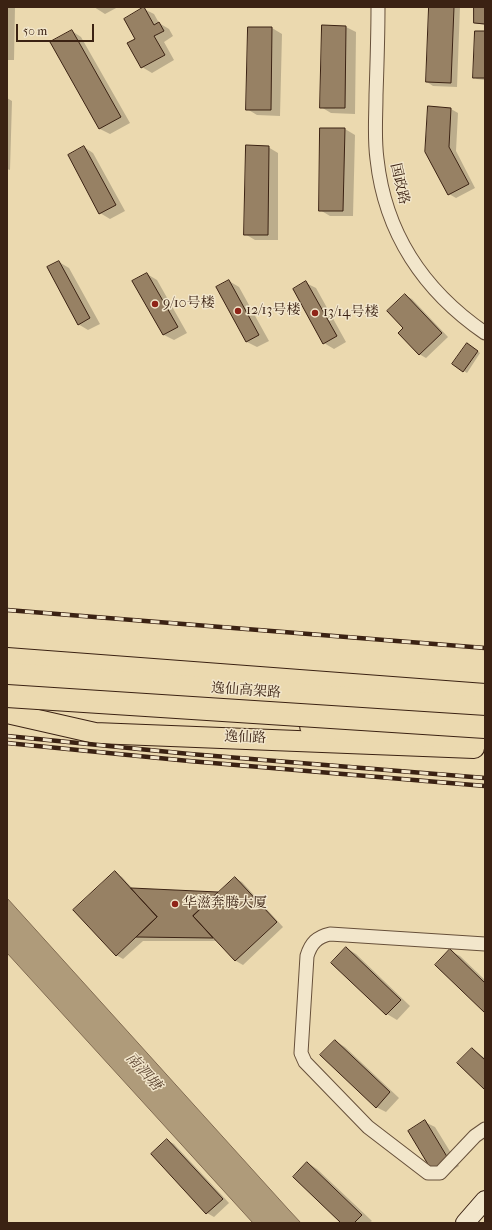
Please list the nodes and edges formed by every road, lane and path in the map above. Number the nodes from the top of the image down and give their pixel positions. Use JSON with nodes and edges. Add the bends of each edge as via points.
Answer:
{"nodes":[{"id":1,"x":378,"y":7,"type":"edge"},
{"id":2,"x":485,"y":333,"type":"edge"},
{"id":3,"x":7,"y":658,"type":"edge"},
{"id":4,"x":7,"y":674,"type":"edge"},
{"id":5,"x":485,"y":694,"type":"edge"},
{"id":6,"x":7,"y":696,"type":"edge"},
{"id":7,"x":7,"y":700,"type":"edge"},
{"id":8,"x":7,"y":705,"type":"edge"},
{"id":9,"x":485,"y":708,"type":"edge"},
{"id":10,"x":7,"y":713,"type":"edge"},
{"id":11,"x":485,"y":725,"type":"edge"},
{"id":12,"x":485,"y":738,"type":"edge"},
{"id":13,"x":485,"y":748,"type":"edge"},
{"id":14,"x":485,"y":944,"type":"edge"},
{"id":15,"x":485,"y":1129,"type":"edge"},
{"id":16,"x":485,"y":1200,"type":"edge"},
{"id":17,"x":465,"y":1223,"type":"edge"}],
"edges":[{"from":1,"to":2,"type":"street","name":"国政路","via":[[375,131],[381,186],[388,211],[410,258],[425,280],[443,300]]},
{"from":3,"to":5,"type":"main road"},
{"from":4,"to":9,"type":"highway","name":"逸仙高架路"},
{"from":6,"to":11,"type":"highway","name":"逸仙高架路","bridge":true},
{"from":7,"to":11,"type":"main road","via":[[70,694]]},
{"from":8,"to":12,"type":"highway"},
{"from":10,"to":13,"type":"main road","name":"逸仙路","via":[[95,733]]},
{"from":14,"to":15,"type":"street","via":[[330,934],[316,939],[310,946],[307,956],[301,1053],[305,1062],[368,1127],[428,1174],[440,1173]]},
{"from":16,"to":17,"type":"street"}]}
